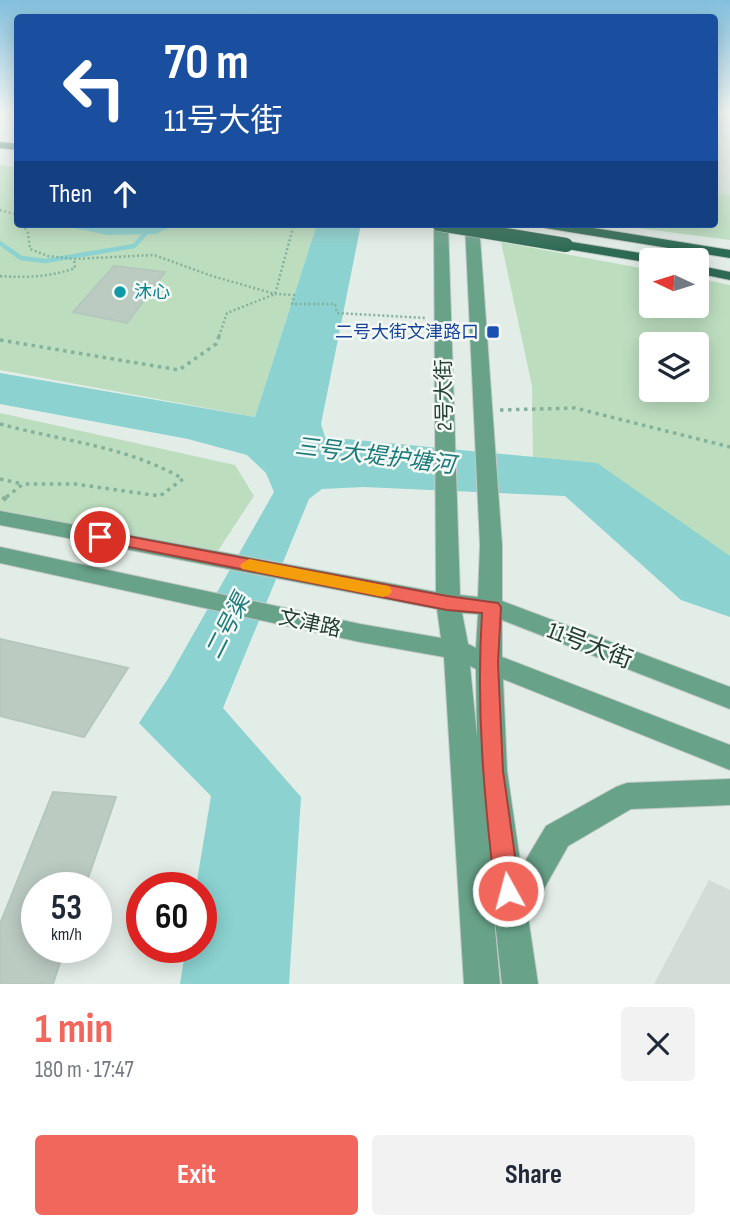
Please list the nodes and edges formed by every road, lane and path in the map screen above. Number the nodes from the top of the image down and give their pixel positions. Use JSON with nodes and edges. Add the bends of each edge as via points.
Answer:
{"nodes":[{"id":1,"x":25,"y":228,"type":"edge"},
{"id":2,"x":293,"y":228,"type":"edge"},
{"id":3,"x":440,"y":228,"type":"edge"},
{"id":4,"x":464,"y":228,"type":"edge"},
{"id":5,"x":472,"y":228,"type":"edge"},
{"id":6,"x":573,"y":228,"type":"edge"},
{"id":7,"x":730,"y":251,"type":"edge"},
{"id":8,"x":636,"y":257,"type":"junction"},
{"id":9,"x":639,"y":257,"type":"edge"},
{"id":10,"x":639,"y":258,"type":"edge"},
{"id":11,"x":74,"y":259,"type":"junction"},
{"id":12,"x":709,"y":268,"type":"edge"},
{"id":13,"x":709,"y":270,"type":"edge"},
{"id":14,"x":730,"y":270,"type":"edge"},
{"id":15,"x":0,"y":276,"type":"edge"},
{"id":16,"x":730,"y":276,"type":"edge"},
{"id":17,"x":275,"y":294,"type":"junction"},
{"id":18,"x":443,"y":319,"type":"junction"},
{"id":19,"x":0,"y":340,"type":"edge"},
{"id":20,"x":482,"y":410,"type":"junction"},
{"id":21,"x":0,"y":424,"type":"edge"},
{"id":22,"x":730,"y":447,"type":"edge"},
{"id":23,"x":0,"y":479,"type":"edge"},
{"id":24,"x":23,"y":484,"type":"junction"},
{"id":25,"x":0,"y":502,"type":"edge"},
{"id":26,"x":0,"y":518,"type":"edge"},
{"id":27,"x":0,"y":555,"type":"edge"},
{"id":28,"x":447,"y":603,"type":"junction"},
{"id":29,"x":492,"y":607,"type":"junction"},
{"id":30,"x":456,"y":650,"type":"junction"},
{"id":31,"x":489,"y":663,"type":"junction"},
{"id":32,"x":730,"y":698,"type":"edge"},
{"id":33,"x":730,"y":758,"type":"edge"},
{"id":34,"x":730,"y":792,"type":"edge"},
{"id":35,"x":511,"y":915,"type":"junction"},
{"id":36,"x":482,"y":984,"type":"edge"},
{"id":37,"x":520,"y":984,"type":"edge"}],
"edges":[{"from":1,"to":11,"type":"path","via":[[30,249]]},
{"from":2,"to":17,"type":"path"},
{"from":3,"to":18,"type":"main road","name":"2号大街"},
{"from":4,"to":8,"type":"highway","bridge":true},
{"from":5,"to":20,"type":"main road","name":"2号大街"},
{"from":6,"to":7,"type":"highway"},
{"from":8,"to":9,"type":"highway"},
{"from":8,"to":10,"type":"highway"},
{"from":11,"to":15,"type":"path","via":[[75,268],[55,276]]},
{"from":11,"to":17,"type":"path","via":[[154,255]]},
{"from":12,"to":14,"type":"highway"},
{"from":13,"to":16,"type":"highway"},
{"from":17,"to":18,"type":"path","via":[[294,295],[292,303],[335,304],[337,313]]},
{"from":17,"to":19,"type":"path","via":[[227,313],[216,344],[179,370]]},
{"from":18,"to":28,"type":"main road","name":"2号大街"},
{"from":20,"to":22,"type":"path","via":[[575,408]]},
{"from":20,"to":29,"type":"main road","name":"2号大街"},
{"from":21,"to":24,"type":"path","via":[[104,446],[159,463],[183,479],[160,496],[75,484]]},
{"from":23,"to":24,"type":"path"},
{"from":24,"to":25,"type":"path"},
{"from":26,"to":28,"type":"main road"},
{"from":27,"to":30,"type":"main road","name":"文津路"},
{"from":28,"to":29,"type":"main road","name":"11号大街"},
{"from":28,"to":30,"type":"main road","name":"2号大街"},
{"from":29,"to":31,"type":"main road","name":"2号大街"},
{"from":29,"to":32,"type":"main road","name":"11号大街"},
{"from":30,"to":31,"type":"main road"},
{"from":30,"to":36,"type":"main road","name":"2号大街"},
{"from":31,"to":33,"type":"main road"},
{"from":31,"to":35,"type":"main road","name":"2号大街","via":[[492,771]]},
{"from":34,"to":35,"type":"main road","via":[[627,796],[557,836]]},
{"from":35,"to":37,"type":"main road","name":"2号大街"}]}
